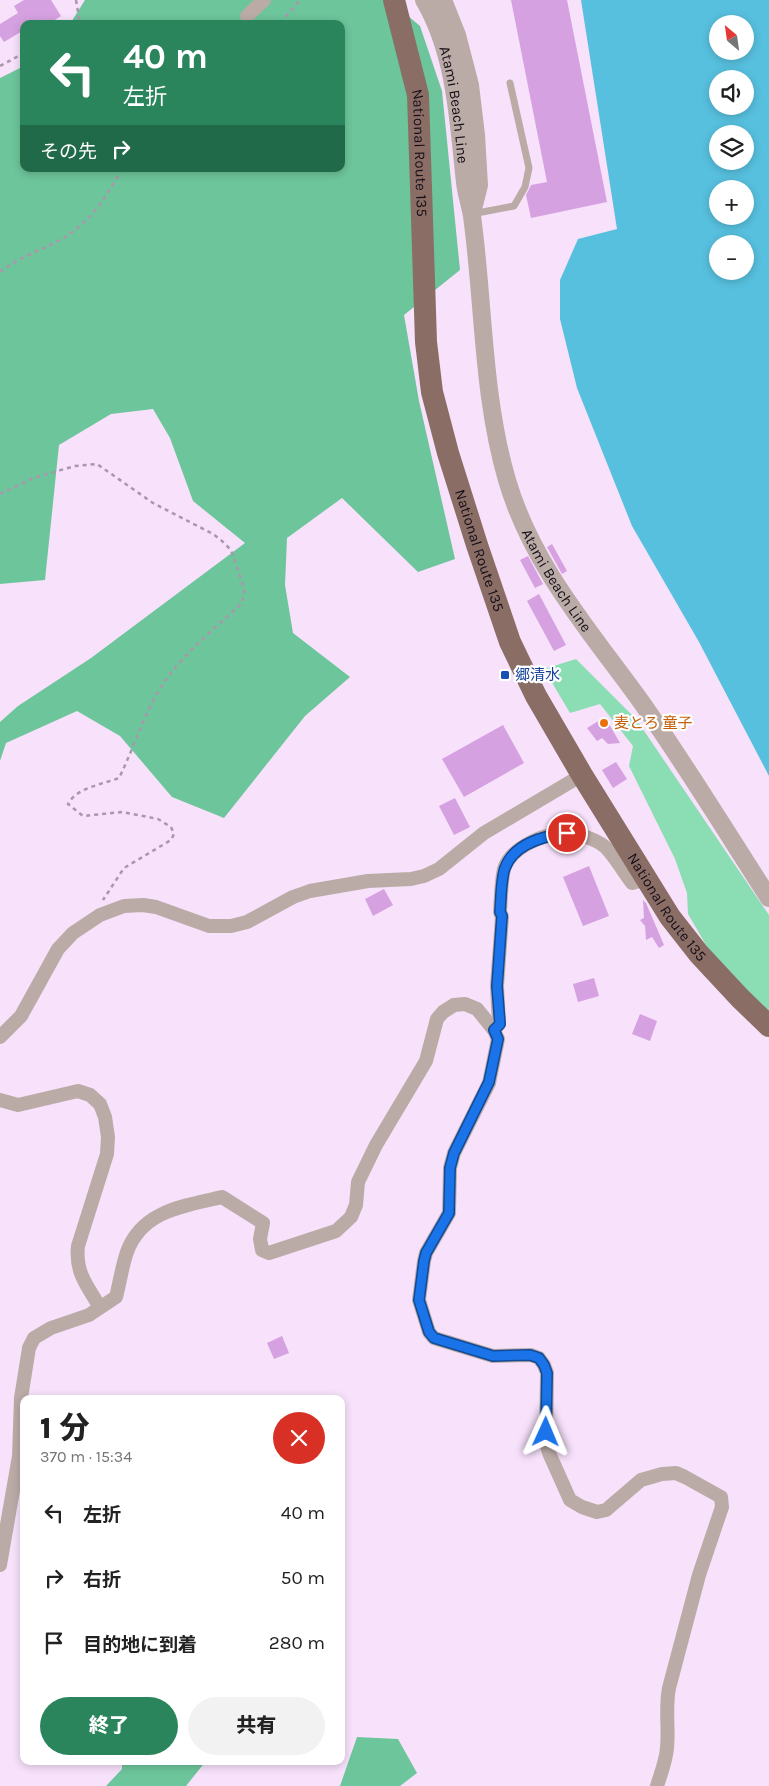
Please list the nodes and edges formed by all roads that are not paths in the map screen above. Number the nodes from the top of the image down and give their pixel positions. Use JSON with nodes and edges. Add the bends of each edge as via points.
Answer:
{"nodes":[{"id":1,"x":264,"y":0,"type":"edge"},
{"id":2,"x":394,"y":0,"type":"edge"},
{"id":3,"x":424,"y":0,"type":"edge"},
{"id":4,"x":443,"y":0,"type":"edge"},
{"id":5,"x":247,"y":16,"type":"dead end"},
{"id":6,"x":510,"y":83,"type":"dead end"},
{"id":7,"x":472,"y":214,"type":"junction"},
{"id":8,"x":582,"y":775,"type":"junction"},
{"id":9,"x":647,"y":879,"type":"junction"},
{"id":10,"x":769,"y":898,"type":"edge"},
{"id":11,"x":769,"y":1026,"type":"edge"},
{"id":12,"x":494,"y":1030,"type":"junction"},
{"id":13,"x":0,"y":1037,"type":"edge"},
{"id":14,"x":0,"y":1100,"type":"edge"},
{"id":15,"x":100,"y":1307,"type":"junction"},
{"id":16,"x":21,"y":1395,"type":"edge"},
{"id":17,"x":20,"y":1427,"type":"edge"},
{"id":18,"x":0,"y":1565,"type":"edge"},
{"id":19,"x":657,"y":1786,"type":"edge"}],
"edges":[{"from":1,"to":5,"type":"street"},
{"from":2,"to":8,"type":"highway","name":"National Route 135","via":[[418,95],[426,342],[439,422],[510,642],[536,696]]},
{"from":3,"to":7,"type":"street","name":"Atami Beach Line","via":[[440,34],[453,84],[465,186]]},
{"from":4,"to":7,"type":"street","name":"Atami Beach Line","via":[[458,35],[470,85],[479,185]]},
{"from":6,"to":7,"type":"lane","via":[[528,168],[525,187],[514,206]]},
{"from":7,"to":10,"type":"street","name":"Atami Beach Line","via":[[496,429],[508,482],[530,540],[556,587],[665,737]]},
{"from":8,"to":9,"type":"highway","name":"National Route 135"},
{"from":8,"to":13,"type":"street","via":[[484,833],[439,869],[424,876],[310,891],[248,922],[231,926],[209,926],[143,905],[124,906],[100,915],[73,933],[58,949],[21,1016]]},
{"from":9,"to":11,"type":"highway","name":"National Route 135","via":[[670,917],[699,954]]},
{"from":9,"to":12,"type":"street","via":[[632,883],[604,846],[567,833],[548,835],[516,852],[505,868],[497,986],[500,1024]]},
{"from":12,"to":15,"type":"street","via":[[477,1009],[465,1004],[454,1006],[437,1019],[426,1061],[358,1182],[352,1217],[336,1231],[269,1253],[262,1250],[263,1223],[222,1197],[168,1210],[147,1222],[133,1240],[116,1297]]},
{"from":12,"to":19,"type":"street","via":[[498,1039],[489,1082],[454,1153],[450,1168],[449,1213],[426,1253],[419,1300],[434,1338],[493,1356],[530,1355],[539,1358],[547,1373],[549,1453],[566,1493],[576,1504],[597,1512],[606,1510],[641,1480],[676,1473],[721,1497],[722,1507],[699,1574],[669,1688],[667,1746]]},
{"from":14,"to":15,"type":"street","via":[[18,1105],[78,1091],[90,1095],[100,1104],[108,1137],[107,1154],[76,1259],[80,1273]]},
{"from":15,"to":16,"type":"street","via":[[89,1315],[51,1328],[34,1338],[29,1348]]},
{"from":17,"to":18,"type":"street","via":[[19,1456]]}]}
